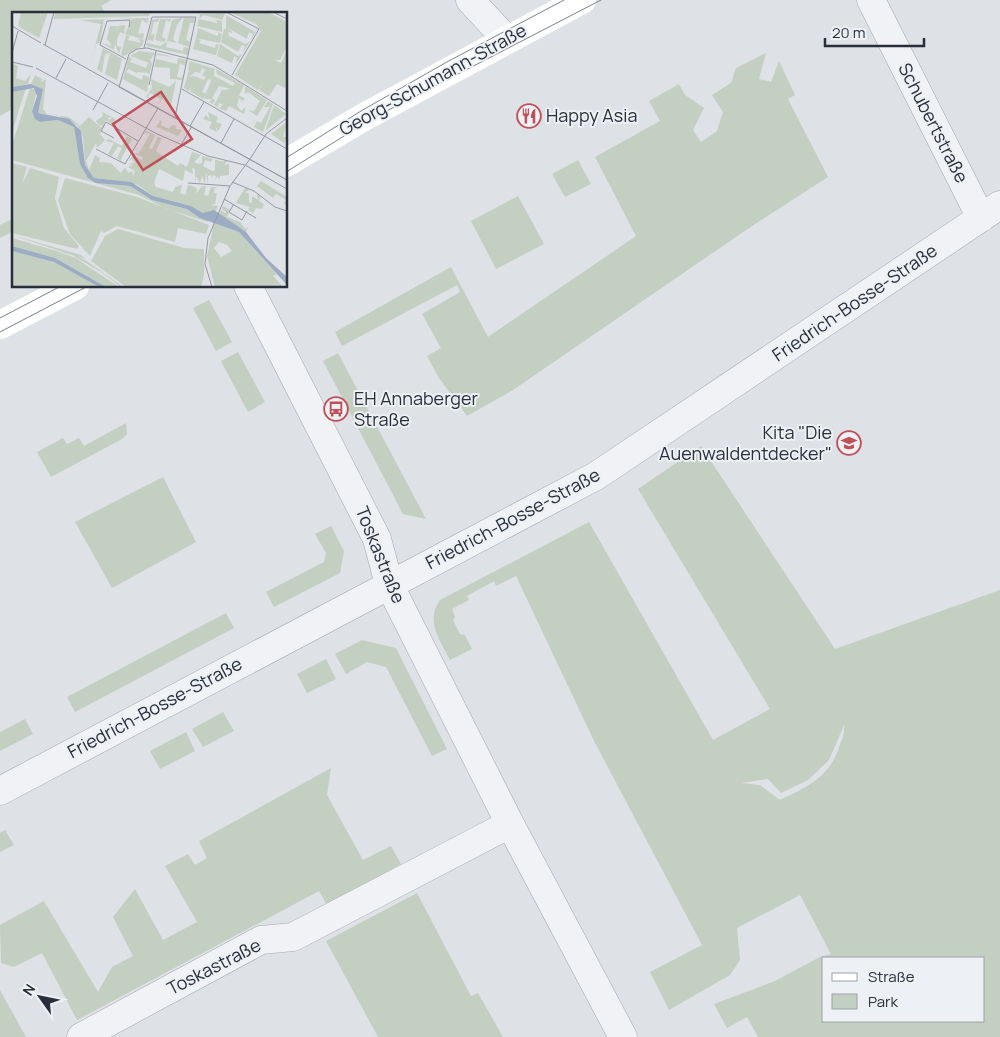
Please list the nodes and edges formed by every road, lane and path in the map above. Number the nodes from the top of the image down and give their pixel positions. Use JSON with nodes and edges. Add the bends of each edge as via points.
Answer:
{"nodes":[{"id":1,"x":470,"y":0,"type":"edge"},
{"id":2,"x":582,"y":0,"type":"edge"},
{"id":3,"x":871,"y":0,"type":"edge"},
{"id":4,"x":506,"y":40,"type":"junction"},
{"id":5,"x":288,"y":163,"type":"edge"},
{"id":6,"x":990,"y":212,"type":"edge"},
{"id":7,"x":71,"y":288,"type":"edge"},
{"id":8,"x":249,"y":288,"type":"edge"},
{"id":9,"x":0,"y":326,"type":"edge"},
{"id":10,"x":389,"y":584,"type":"junction"},
{"id":11,"x":0,"y":791,"type":"edge"},
{"id":12,"x":510,"y":824,"type":"junction"},
{"id":13,"x":81,"y":1037,"type":"edge"},
{"id":14,"x":623,"y":1037,"type":"edge"}],
"edges":[{"from":1,"to":4,"type":"street"},
{"from":2,"to":4,"type":"main road","name":"Georg-Schumann-Straße"},
{"from":3,"to":6,"type":"street","name":"Schubertstraße"},
{"from":4,"to":5,"type":"main road","name":"Georg-Schumann-Straße","via":[[364,117]]},
{"from":6,"to":10,"type":"street","name":"Friedrich-Bosse-Straße","via":[[596,476]]},
{"from":7,"to":9,"type":"main road"},
{"from":8,"to":10,"type":"street","name":"Toskastraße","via":[[377,539]]},
{"from":10,"to":11,"type":"street","name":"Friedrich-Bosse-Straße"},
{"from":10,"to":12,"type":"street","name":"Toskastraße"},
{"from":12,"to":13,"type":"street","name":"Toskastraße","via":[[294,937],[262,940]]},
{"from":12,"to":14,"type":"street","name":"Toskastraße"}]}
